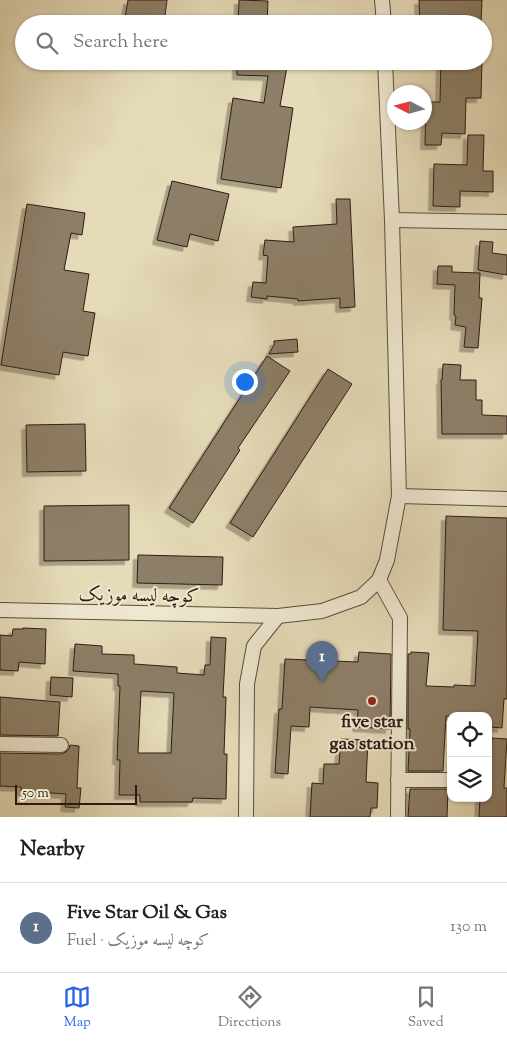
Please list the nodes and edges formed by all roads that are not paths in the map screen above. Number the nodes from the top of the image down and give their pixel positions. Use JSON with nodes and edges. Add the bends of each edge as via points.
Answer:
{"nodes":[{"id":1,"x":382,"y":0,"type":"edge"},
{"id":2,"x":383,"y":15,"type":"edge"},
{"id":3,"x":385,"y":70,"type":"edge"},
{"id":4,"x":392,"y":220,"type":"junction"},
{"id":5,"x":507,"y":222,"type":"edge"},
{"id":6,"x":399,"y":496,"type":"junction"},
{"id":7,"x":507,"y":499,"type":"edge"},
{"id":8,"x":379,"y":580,"type":"junction"},
{"id":9,"x":0,"y":610,"type":"edge"},
{"id":10,"x":278,"y":616,"type":"junction"},
{"id":11,"x":0,"y":744,"type":"edge"},
{"id":12,"x":61,"y":745,"type":"dead end"},
{"id":13,"x":398,"y":780,"type":"junction"},
{"id":14,"x":447,"y":780,"type":"edge"},
{"id":15,"x":246,"y":817,"type":"edge"},
{"id":16,"x":398,"y":817,"type":"edge"}],
"edges":[{"from":1,"to":2,"type":"street"},
{"from":3,"to":4,"type":"street"},
{"from":4,"to":5,"type":"street"},
{"from":4,"to":6,"type":"street"},
{"from":6,"to":7,"type":"street"},
{"from":6,"to":8,"type":"street","via":[[387,560]]},
{"from":8,"to":10,"type":"street","name":"کوچه لیسه موزیک","via":[[362,597],[322,611]]},
{"from":8,"to":13,"type":"street","via":[[400,618]]},
{"from":9,"to":10,"type":"street","name":"کوچه لیسه موزیک"},
{"from":10,"to":15,"type":"street","via":[[254,646],[247,684]]},
{"from":11,"to":12,"type":"street"},
{"from":13,"to":14,"type":"street"},
{"from":13,"to":16,"type":"street"}]}
